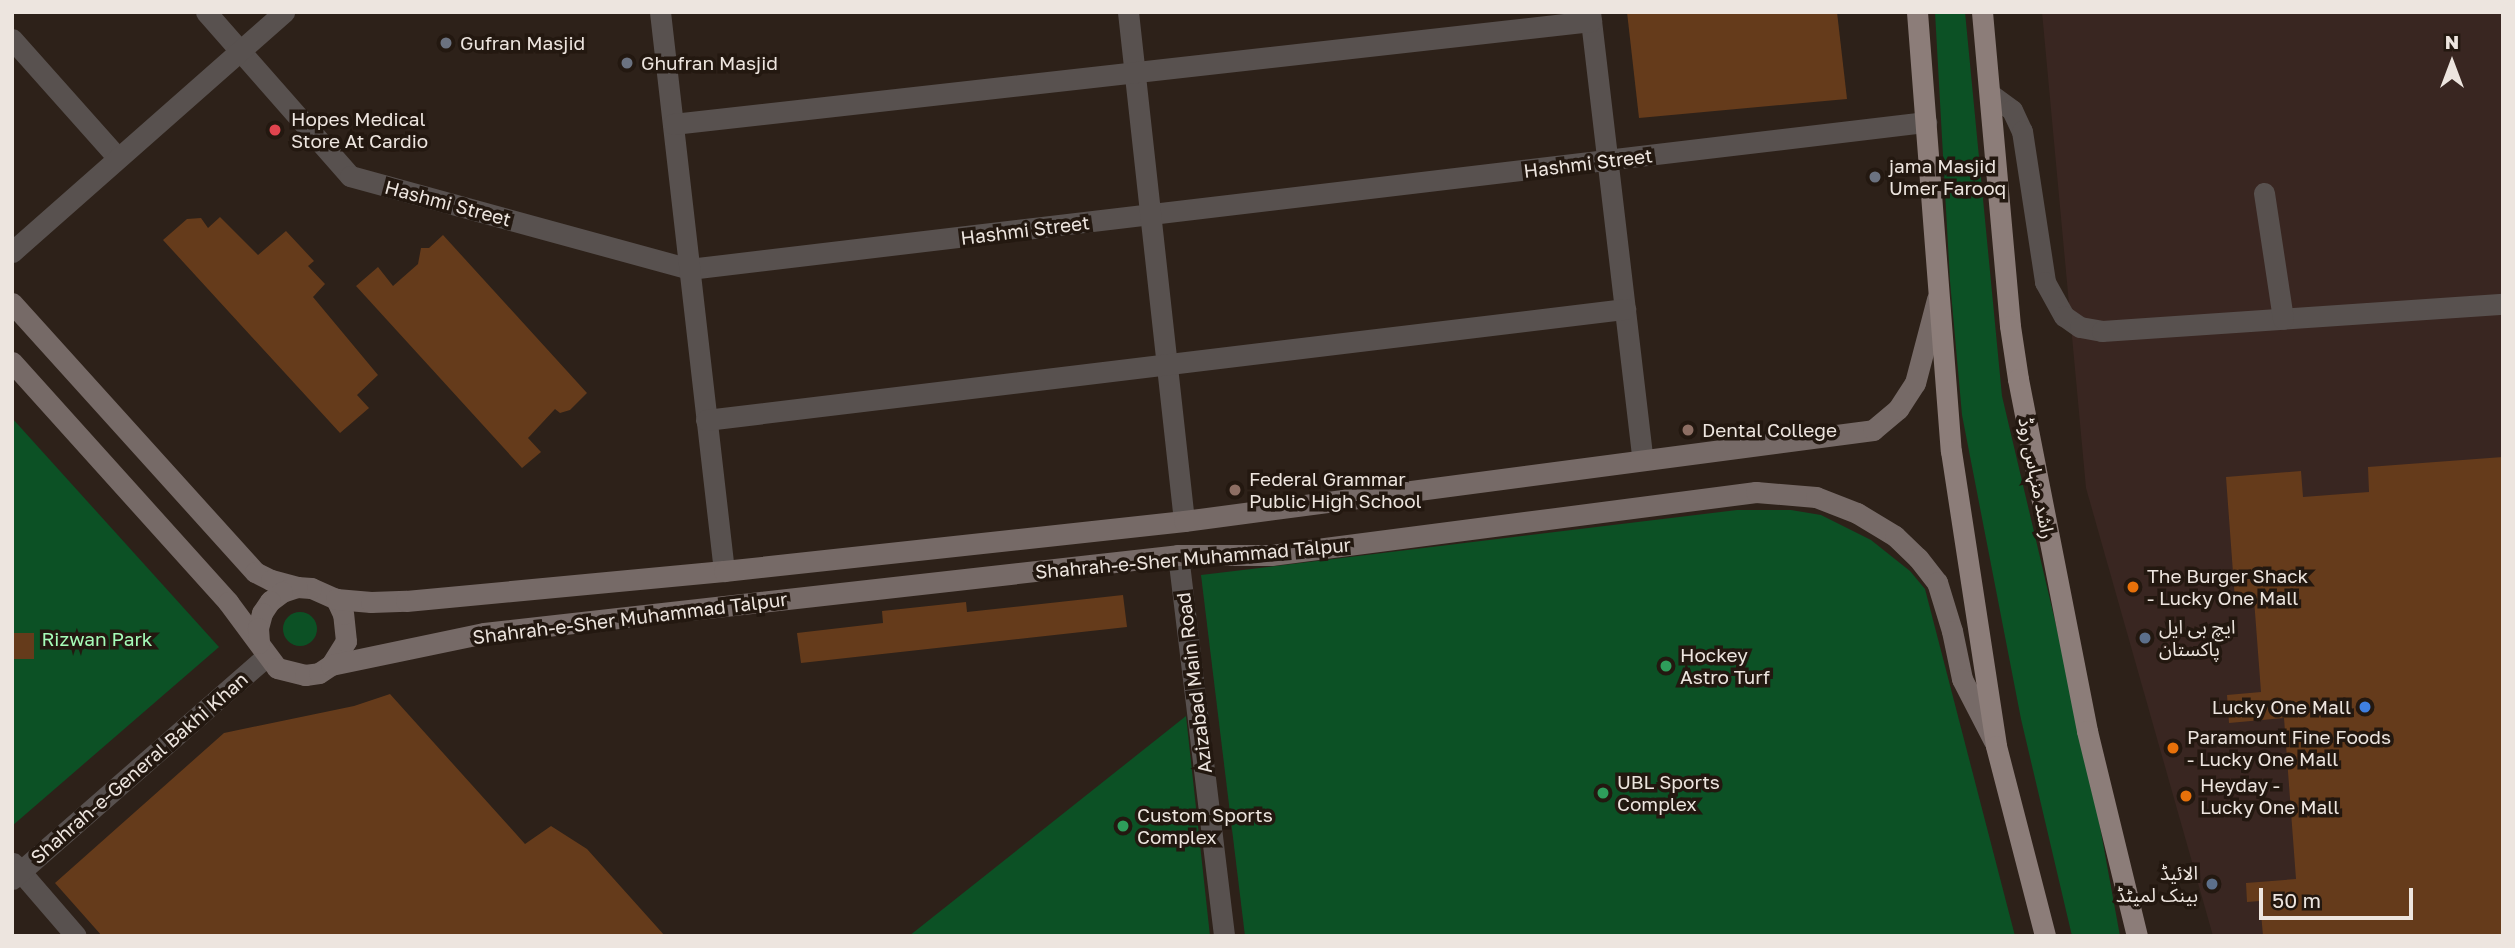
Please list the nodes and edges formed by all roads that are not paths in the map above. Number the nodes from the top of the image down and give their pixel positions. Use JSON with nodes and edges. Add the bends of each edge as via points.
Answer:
{"nodes":[{"id":1,"x":206,"y":12,"type":"edge"},
{"id":2,"x":284,"y":12,"type":"edge"},
{"id":3,"x":660,"y":12,"type":"edge"},
{"id":4,"x":1128,"y":12,"type":"edge"},
{"id":5,"x":1917,"y":12,"type":"edge"},
{"id":6,"x":1982,"y":12,"type":"edge"},
{"id":7,"x":1590,"y":17,"type":"edge"},
{"id":8,"x":12,"y":39,"type":"edge"},
{"id":9,"x":240,"y":51,"type":"junction"},
{"id":10,"x":1135,"y":72,"type":"junction"},
{"id":11,"x":1990,"y":94,"type":"junction"},
{"id":12,"x":1927,"y":122,"type":"junction"},
{"id":13,"x":673,"y":124,"type":"junction"},
{"id":14,"x":118,"y":158,"type":"junction"},
{"id":15,"x":1607,"y":160,"type":"junction"},
{"id":16,"x":2264,"y":192,"type":"dead end"},
{"id":17,"x":1151,"y":216,"type":"junction"},
{"id":18,"x":12,"y":252,"type":"edge"},
{"id":19,"x":689,"y":269,"type":"junction"},
{"id":20,"x":1939,"y":293,"type":"junction"},
{"id":21,"x":12,"y":303,"type":"edge"},
{"id":22,"x":2503,"y":304,"type":"edge"},
{"id":23,"x":1625,"y":309,"type":"junction"},
{"id":24,"x":2283,"y":319,"type":"junction"},
{"id":25,"x":12,"y":362,"type":"edge"},
{"id":26,"x":1166,"y":366,"type":"junction"},
{"id":27,"x":706,"y":420,"type":"junction"},
{"id":28,"x":1643,"y":460,"type":"junction"},
{"id":29,"x":1184,"y":521,"type":"junction"},
{"id":30,"x":1178,"y":555,"type":"junction"},
{"id":31,"x":724,"y":571,"type":"junction"},
{"id":32,"x":297,"y":587,"type":"junction"},
{"id":33,"x":336,"y":599,"type":"junction"},
{"id":34,"x":263,"y":650,"type":"junction"},
{"id":35,"x":331,"y":665,"type":"junction"},
{"id":36,"x":1996,"y":746,"type":"junction"},
{"id":37,"x":15,"y":871,"type":"edge"},
{"id":38,"x":76,"y":936,"type":"edge"},
{"id":39,"x":1224,"y":936,"type":"edge"},
{"id":40,"x":2045,"y":936,"type":"edge"},
{"id":41,"x":2137,"y":936,"type":"edge"}],
"edges":[{"from":1,"to":9,"type":"street","name":"Hashmi Street"},
{"from":2,"to":9,"type":"street"},
{"from":3,"to":13,"type":"street"},
{"from":4,"to":10,"type":"street"},
{"from":5,"to":12,"type":"main road"},
{"from":6,"to":11,"type":"main road","name":"راشد منہاس روڈ"},
{"from":7,"to":10,"type":"street"},
{"from":7,"to":15,"type":"street"},
{"from":8,"to":14,"type":"street"},
{"from":9,"to":14,"type":"street"},
{"from":9,"to":19,"type":"street","name":"Hashmi Street","via":[[351,176]]},
{"from":10,"to":13,"type":"street"},
{"from":10,"to":17,"type":"street"},
{"from":11,"to":24,"type":"street","via":[[2012,110],[2022,131],[2045,282],[2064,316],[2080,327],[2102,331]]},
{"from":11,"to":41,"type":"main road","name":"راشد منہاس روڈ","via":[[2018,379],[2087,731]]},
{"from":12,"to":15,"type":"street","name":"Hashmi Street"},
{"from":12,"to":20,"type":"main road"},
{"from":13,"to":19,"type":"street"},
{"from":14,"to":18,"type":"street"},
{"from":15,"to":17,"type":"street","name":"Hashmi Street"},
{"from":15,"to":23,"type":"street"},
{"from":16,"to":24,"type":"street"},
{"from":17,"to":19,"type":"street","name":"Hashmi Street"},
{"from":17,"to":26,"type":"street"},
{"from":19,"to":27,"type":"street"},
{"from":20,"to":28,"type":"main road","name":"Shahrah-e-Sher Muhammad Talpur","via":[[1915,383],[1898,409],[1873,430]]},
{"from":20,"to":36,"type":"main road","via":[[1951,451]]},
{"from":21,"to":32,"type":"main road","via":[[255,572]]},
{"from":22,"to":24,"type":"street"},
{"from":23,"to":26,"type":"street"},
{"from":23,"to":28,"type":"street"},
{"from":25,"to":34,"type":"main road","via":[[228,602]]},
{"from":26,"to":27,"type":"street"},
{"from":26,"to":29,"type":"street"},
{"from":27,"to":31,"type":"street"},
{"from":28,"to":29,"type":"main road","name":"Shahrah-e-Sher Muhammad Talpur"},
{"from":29,"to":31,"type":"main road","name":"Shahrah-e-Sher Muhammad Talpur"},
{"from":30,"to":35,"type":"main road","name":"Shahrah-e-Sher Muhammad Talpur","via":[[484,633]]},
{"from":30,"to":36,"type":"main road","name":"Shahrah-e-Sher Muhammad Talpur","via":[[1271,555],[1756,492],[1816,497],[1857,513],[1895,536],[1937,582],[1962,679]]},
{"from":30,"to":39,"type":"street","name":"Azizabad Main Road"},
{"from":31,"to":33,"type":"main road","name":"Shahrah-e-Sher Muhammad Talpur","via":[[405,601]]},
{"from":32,"to":33,"type":"main road"},
{"from":32,"to":34,"type":"main road","via":[[282,592],[262,613],[258,628]]},
{"from":33,"to":35,"type":"main road","via":[[346,628],[345,642]]},
{"from":34,"to":35,"type":"main road","via":[[277,668],[291,674],[319,673]]},
{"from":34,"to":37,"type":"street","name":"Shahrah-e-General Bakhi Khan"},
{"from":36,"to":40,"type":"main road"},
{"from":37,"to":38,"type":"street"}]}
